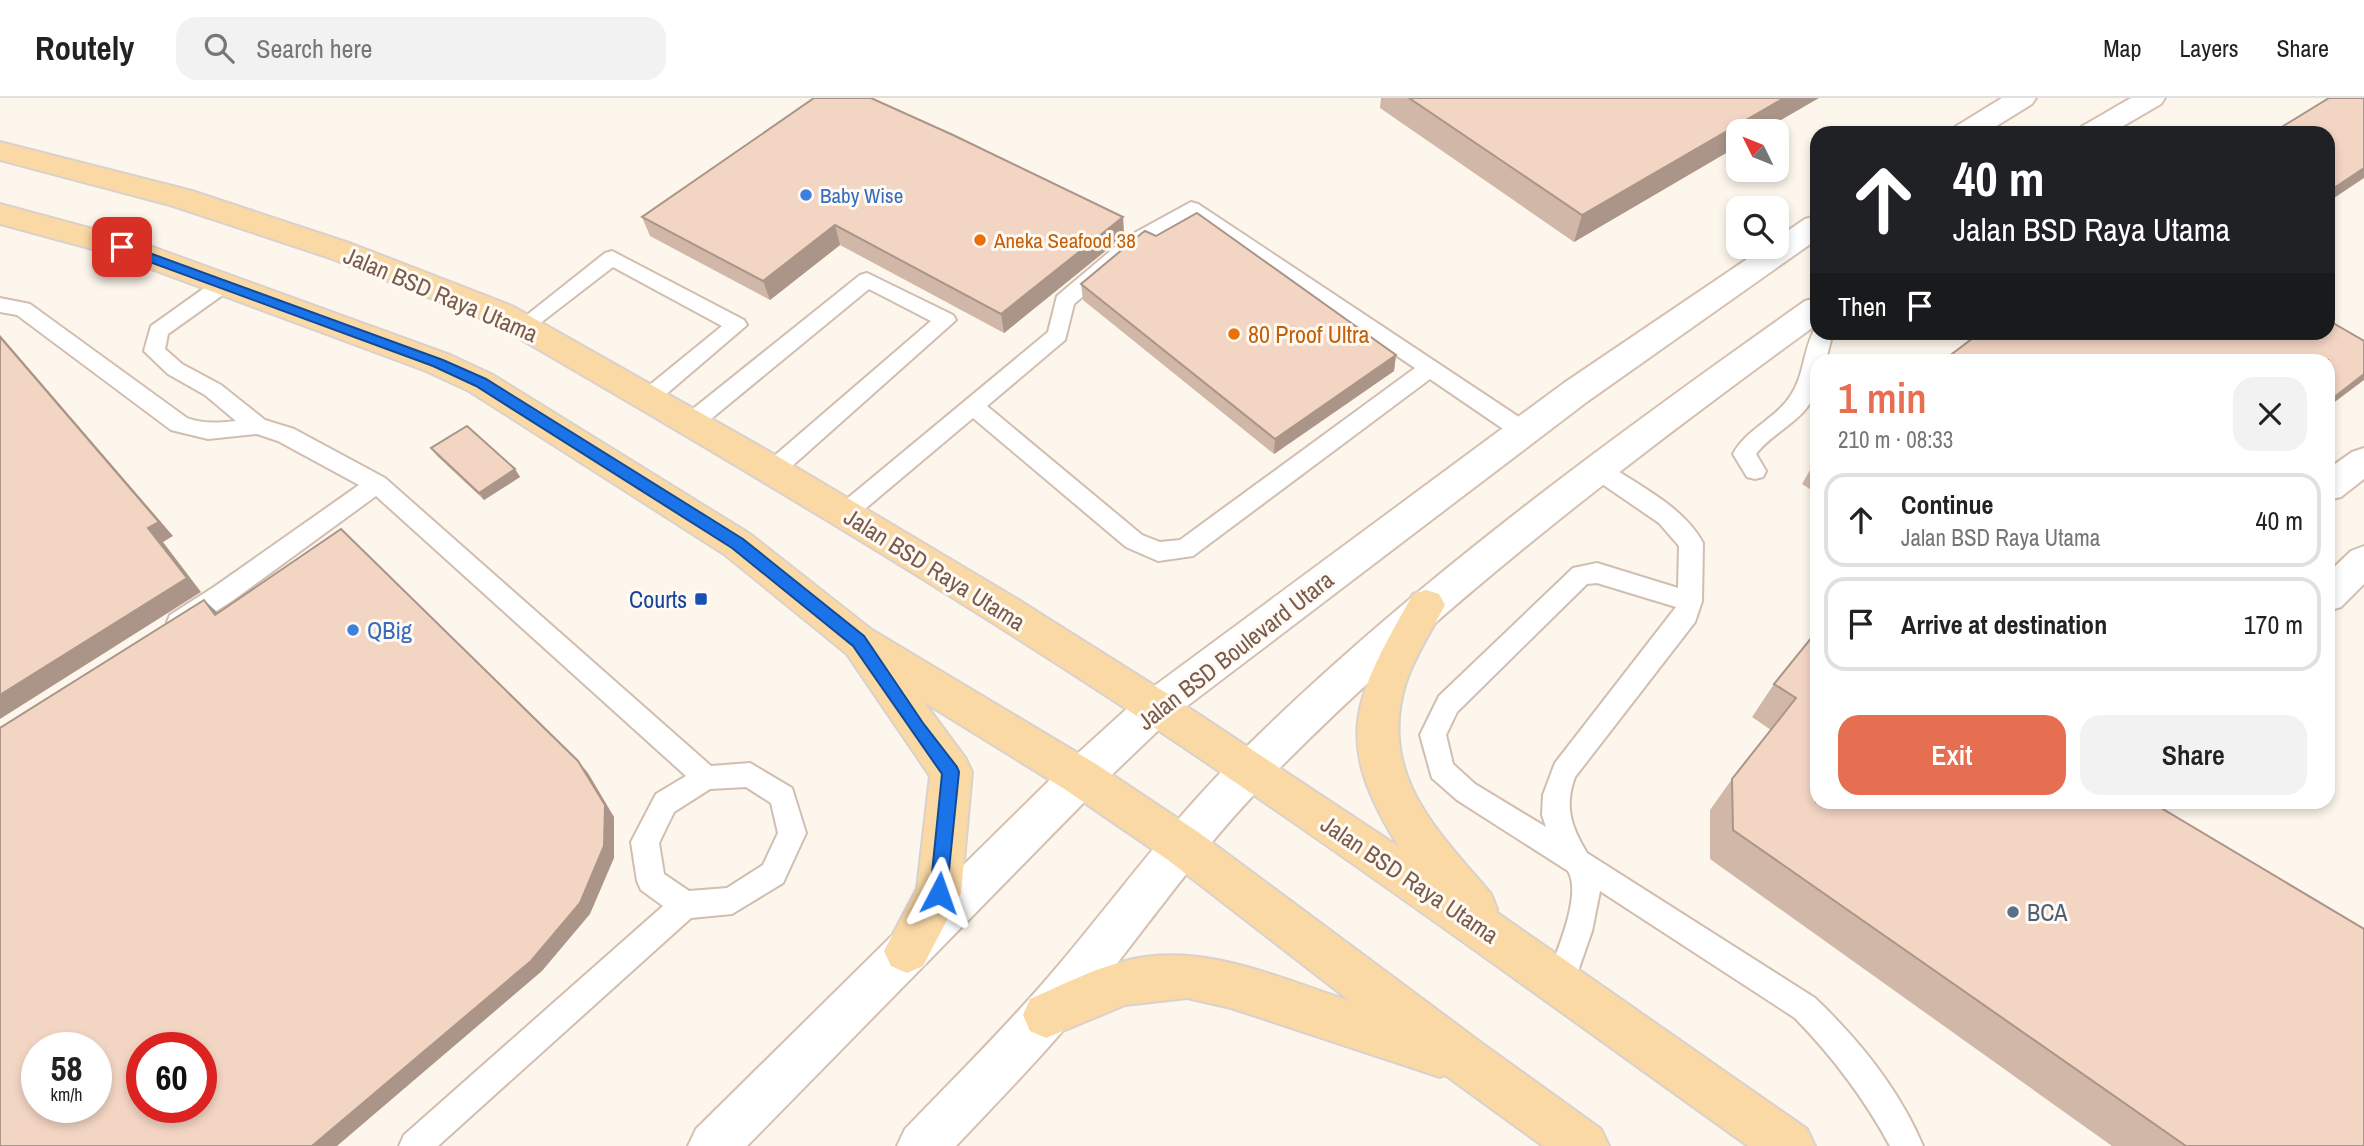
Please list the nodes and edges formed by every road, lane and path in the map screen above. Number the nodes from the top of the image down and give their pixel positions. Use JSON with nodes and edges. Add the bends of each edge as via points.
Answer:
{"nodes":[{"id":1,"x":2022,"y":98,"type":"edge"},
{"id":2,"x":2151,"y":98,"type":"edge"},
{"id":3,"x":1976,"y":126,"type":"edge"},
{"id":4,"x":2103,"y":126,"type":"edge"},
{"id":5,"x":0,"y":151,"type":"edge"},
{"id":6,"x":0,"y":214,"type":"edge"},
{"id":7,"x":1810,"y":230,"type":"edge"},
{"id":8,"x":224,"y":284,"type":"junction"},
{"id":9,"x":0,"y":305,"type":"edge"},
{"id":10,"x":1810,"y":313,"type":"edge"},
{"id":11,"x":523,"y":326,"type":"junction"},
{"id":12,"x":1430,"y":368,"type":"junction"},
{"id":13,"x":1810,"y":379,"type":"edge"},
{"id":14,"x":649,"y":397,"type":"junction"},
{"id":15,"x":973,"y":406,"type":"junction"},
{"id":16,"x":692,"y":422,"type":"junction"},
{"id":17,"x":257,"y":426,"type":"junction"},
{"id":18,"x":1523,"y":431,"type":"junction"},
{"id":19,"x":2364,"y":461,"type":"edge"},
{"id":20,"x":774,"y":469,"type":"junction"},
{"id":21,"x":1597,"y":470,"type":"junction"},
{"id":22,"x":1755,"y":471,"type":"dead end"},
{"id":23,"x":2335,"y":482,"type":"edge"},
{"id":24,"x":377,"y":484,"type":"junction"},
{"id":25,"x":845,"y":513,"type":"junction"},
{"id":26,"x":2364,"y":561,"type":"edge"},
{"id":27,"x":2335,"y":589,"type":"edge"},
{"id":28,"x":1690,"y":601,"type":"junction"},
{"id":29,"x":1426,"y":605,"type":"junction"},
{"id":30,"x":164,"y":632,"type":"edge"},
{"id":31,"x":858,"y":641,"type":"junction"},
{"id":32,"x":1156,"y":707,"type":"junction"},
{"id":33,"x":1251,"y":770,"type":"junction"},
{"id":34,"x":1081,"y":777,"type":"junction"},
{"id":35,"x":706,"y":778,"type":"junction"},
{"id":36,"x":1183,"y":846,"type":"junction"},
{"id":37,"x":1576,"y":859,"type":"junction"},
{"id":38,"x":685,"y":905,"type":"junction"},
{"id":39,"x":1503,"y":943,"type":"junction"},
{"id":40,"x":907,"y":951,"type":"junction"},
{"id":41,"x":1560,"y":984,"type":"junction"},
{"id":42,"x":1046,"y":1015,"type":"junction"},
{"id":43,"x":1465,"y":1061,"type":"junction"},
{"id":44,"x":415,"y":1146,"type":"edge"},
{"id":45,"x":713,"y":1146,"type":"edge"},
{"id":46,"x":922,"y":1146,"type":"edge"},
{"id":47,"x":1584,"y":1146,"type":"edge"},
{"id":48,"x":1790,"y":1146,"type":"edge"},
{"id":49,"x":1908,"y":1146,"type":"edge"}],
"edges":[{"from":1,"to":3,"type":"main road"},
{"from":2,"to":4,"type":"main road"},
{"from":5,"to":11,"type":"main road","name":"Jalan BSD Raya Utama","via":[[181,198],[341,251]]},
{"from":6,"to":8,"type":"main road","via":[[122,247]]},
{"from":7,"to":18,"type":"main road","name":"Jalan BSD Boulevard Utara"},
{"from":8,"to":17,"type":"lane","via":[[158,331],[154,351]]},
{"from":8,"to":31,"type":"main road","via":[[481,383],[737,544]]},
{"from":9,"to":17,"type":"lane","via":[[23,309],[179,424],[194,430],[222,431]]},
{"from":10,"to":21,"type":"main road"},
{"from":11,"to":14,"type":"main road","name":"Jalan BSD Raya Utama"},
{"from":11,"to":14,"type":"lane","via":[[612,258],[737,325]]},
{"from":12,"to":15,"type":"lane","via":[[1185,548],[1158,552],[1134,541]]},
{"from":12,"to":15,"type":"lane","via":[[1191,208],[1134,242],[1064,302],[1058,335]]},
{"from":12,"to":18,"type":"lane"},
{"from":13,"to":22,"type":"lane","via":[[1789,413],[1752,439],[1744,454]]},
{"from":14,"to":16,"type":"main road","name":"Jalan BSD Raya Utama"},
{"from":15,"to":25,"type":"lane"},
{"from":16,"to":20,"type":"main road","name":"Jalan BSD Raya Utama"},
{"from":16,"to":20,"type":"lane","via":[[867,280],[946,320]]},
{"from":17,"to":24,"type":"lane","via":[[286,435]]},
{"from":18,"to":32,"type":"main road","name":"Jalan BSD Boulevard Utara"},
{"from":19,"to":23,"type":"main road"},
{"from":20,"to":25,"type":"main road","name":"Jalan BSD Raya Utama"},
{"from":21,"to":28,"type":"lane","via":[[1667,517],[1691,543]]},
{"from":21,"to":29,"type":"main road"},
{"from":24,"to":30,"type":"lane"},
{"from":24,"to":35,"type":"lane"},
{"from":25,"to":32,"type":"main road","name":"Jalan BSD Raya Utama"},
{"from":26,"to":27,"type":"main road"},
{"from":28,"to":37,"type":"lane","via":[[1686,615],[1564,771],[1554,794],[1555,815]]},
{"from":28,"to":37,"type":"lane","via":[[1597,573],[1581,575],[1448,704],[1433,735],[1441,770],[1466,792]]},
{"from":29,"to":33,"type":"main road"},
{"from":29,"to":39,"type":"main road","via":[[1386,680],[1375,742],[1384,778],[1403,820]]},
{"from":31,"to":34,"type":"main road"},
{"from":31,"to":40,"type":"main road","via":[[951,772],[939,893]]},
{"from":32,"to":33,"type":"main road","name":"Jalan BSD Raya Utama"},
{"from":32,"to":34,"type":"main road","name":"Jalan BSD Boulevard Utara"},
{"from":33,"to":36,"type":"main road"},
{"from":33,"to":39,"type":"main road","name":"Jalan BSD Raya Utama"},
{"from":34,"to":36,"type":"main road"},
{"from":34,"to":40,"type":"main road","name":"Jalan BSD Boulevard Utara"},
{"from":35,"to":38,"type":"lane","via":[[665,803],[645,842],[651,881]]},
{"from":35,"to":38,"type":"lane","via":[[750,775],[783,796],[792,833],[773,874],[732,901]]},
{"from":36,"to":42,"type":"main road"},
{"from":36,"to":43,"type":"main road"},
{"from":37,"to":41,"type":"lane","via":[[1586,879],[1587,895]]},
{"from":37,"to":49,"type":"lane","via":[[1805,1008],[1878,1092]]},
{"from":38,"to":44,"type":"lane"},
{"from":39,"to":41,"type":"main road","name":"Jalan BSD Raya Utama"},
{"from":40,"to":45,"type":"main road","name":"Jalan BSD Boulevard Utara"},
{"from":41,"to":48,"type":"main road","name":"Jalan BSD Raya Utama"},
{"from":42,"to":43,"type":"main road","via":[[1125,983],[1187,976]]},
{"from":42,"to":46,"type":"main road"},
{"from":43,"to":47,"type":"main road"}]}
